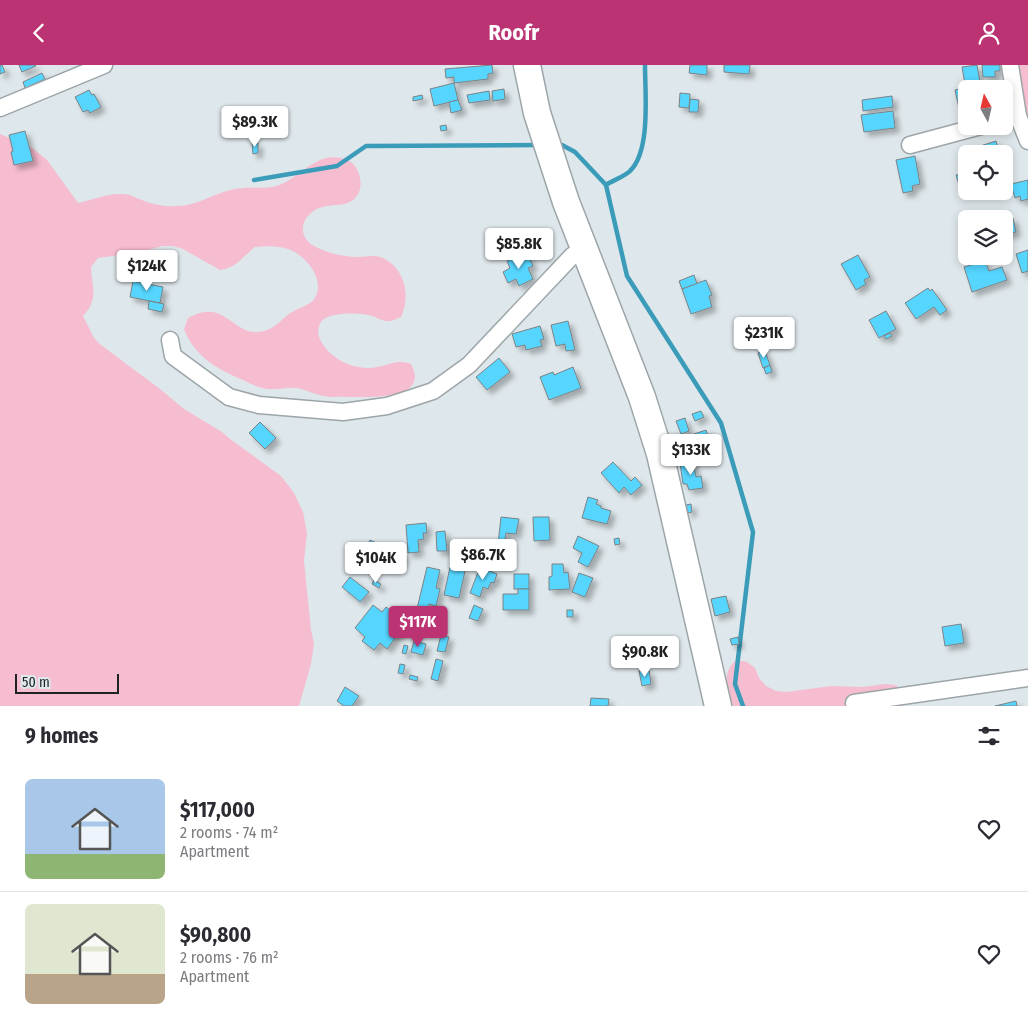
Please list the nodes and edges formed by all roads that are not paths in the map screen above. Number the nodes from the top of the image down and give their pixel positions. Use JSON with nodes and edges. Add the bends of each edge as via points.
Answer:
{"nodes":[{"id":1,"x":104,"y":65,"type":"edge"},
{"id":2,"x":515,"y":65,"type":"edge"},
{"id":3,"x":527,"y":65,"type":"edge"},
{"id":4,"x":1010,"y":65,"type":"edge"},
{"id":5,"x":1010,"y":80,"type":"edge"},
{"id":6,"x":0,"y":108,"type":"edge"},
{"id":7,"x":1013,"y":121,"type":"edge"},
{"id":8,"x":535,"y":126,"type":"junction"},
{"id":9,"x":958,"y":132,"type":"edge"},
{"id":10,"x":1028,"y":141,"type":"edge"},
{"id":11,"x":910,"y":145,"type":"dead end"},
{"id":12,"x":542,"y":151,"type":"junction"},
{"id":13,"x":573,"y":255,"type":"junction"},
{"id":14,"x":170,"y":340,"type":"dead end"},
{"id":15,"x":1028,"y":678,"type":"edge"},
{"id":16,"x":854,"y":703,"type":"dead end"},
{"id":17,"x":706,"y":706,"type":"edge"},
{"id":18,"x":718,"y":706,"type":"edge"}],
"edges":[{"from":1,"to":6,"type":"street"},
{"from":2,"to":8,"type":"main road"},
{"from":3,"to":8,"type":"main road"},
{"from":4,"to":5,"type":"street"},
{"from":7,"to":10,"type":"street"},
{"from":8,"to":12,"type":"main road"},
{"from":9,"to":11,"type":"street"},
{"from":12,"to":13,"type":"main road"},
{"from":12,"to":18,"type":"main road","via":[[642,397],[660,454]]},
{"from":13,"to":14,"type":"street","via":[[469,365],[433,391],[387,406],[343,412],[259,405],[229,397],[173,356]]},
{"from":13,"to":17,"type":"main road","via":[[640,432]]},
{"from":15,"to":16,"type":"street"}]}
